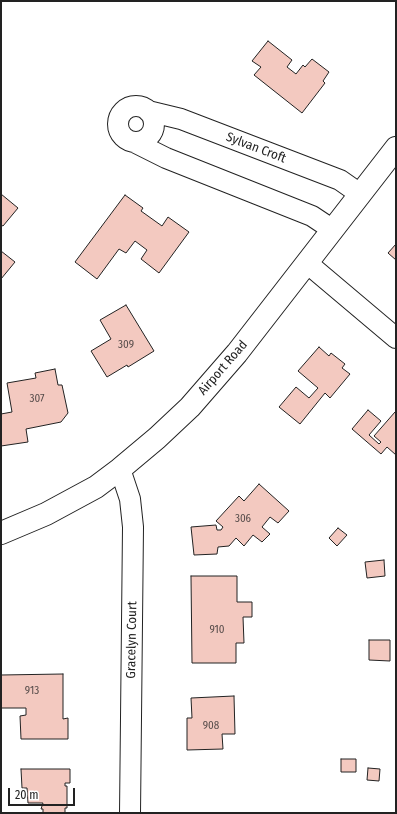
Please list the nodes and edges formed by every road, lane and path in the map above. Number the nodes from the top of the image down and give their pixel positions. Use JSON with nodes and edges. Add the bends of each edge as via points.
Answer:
{"nodes":[{"id":1,"x":148,"y":111,"type":"junction"},
{"id":2,"x":136,"y":143,"type":"junction"},
{"id":3,"x":396,"y":148,"type":"edge"},
{"id":4,"x":360,"y":194,"type":"junction"},
{"id":5,"x":333,"y":230,"type":"junction"},
{"id":6,"x":308,"y":263,"type":"junction"},
{"id":7,"x":396,"y":338,"type":"edge"},
{"id":8,"x":120,"y":469,"type":"junction"},
{"id":9,"x":1,"y":533,"type":"edge"},
{"id":10,"x":130,"y":813,"type":"edge"}],
"edges":[{"from":1,"to":2,"type":"street","via":[[154,124],[153,131],[149,137]]},
{"from":1,"to":2,"type":"street","name":"Sylvan Croft","via":[[135,106],[122,112],[118,118],[119,132],[130,142]]},
{"from":1,"to":4,"type":"street","name":"Sylvan Croft","via":[[182,119],[340,180]]},
{"from":2,"to":5,"type":"street","name":"Sylvan Croft","via":[[166,158],[312,216]]},
{"from":3,"to":4,"type":"street","name":"Airport Road"},
{"from":4,"to":5,"type":"street","name":"Airport Road"},
{"from":5,"to":6,"type":"street","name":"Airport Road"},
{"from":6,"to":7,"type":"street"},
{"from":6,"to":8,"type":"street","name":"Airport Road","via":[[237,353],[190,407]]},
{"from":8,"to":9,"type":"street","name":"Airport Road","via":[[70,502]]},
{"from":8,"to":10,"type":"street","name":"Gracelyn Court","via":[[130,499],[133,527]]}]}
